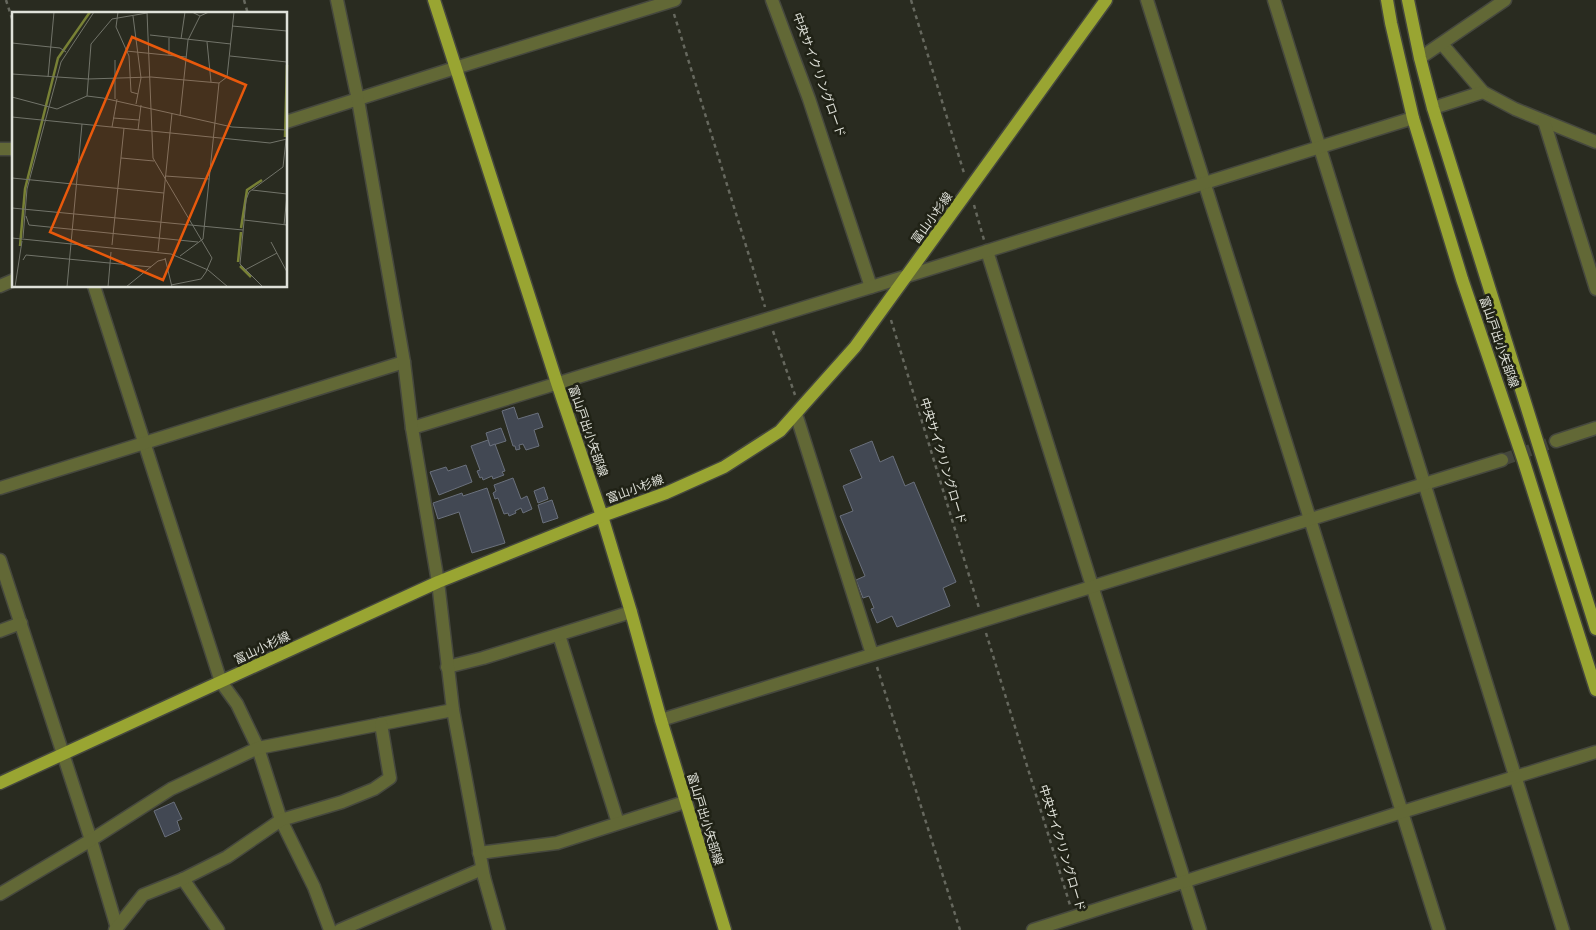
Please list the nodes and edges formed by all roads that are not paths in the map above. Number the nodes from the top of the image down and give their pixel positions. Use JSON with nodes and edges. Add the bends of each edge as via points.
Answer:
{"nodes":[{"id":1,"x":337,"y":0,"type":"edge"},
{"id":2,"x":434,"y":0,"type":"edge"},
{"id":3,"x":772,"y":0,"type":"edge"},
{"id":4,"x":1106,"y":0,"type":"edge"},
{"id":5,"x":1147,"y":0,"type":"edge"},
{"id":6,"x":1274,"y":0,"type":"edge"},
{"id":7,"x":1387,"y":0,"type":"edge"},
{"id":8,"x":1408,"y":0,"type":"edge"},
{"id":9,"x":1504,"y":0,"type":"edge"},
{"id":10,"x":673,"y":1,"type":"edge"},
{"id":11,"x":1442,"y":44,"type":"junction"},
{"id":12,"x":1420,"y":58,"type":"junction"},
{"id":13,"x":455,"y":68,"type":"junction"},
{"id":14,"x":1483,"y":92,"type":"junction"},
{"id":15,"x":358,"y":100,"type":"junction"},
{"id":16,"x":1433,"y":108,"type":"junction"},
{"id":17,"x":1414,"y":118,"type":"junction"},
{"id":18,"x":288,"y":121,"type":"edge"},
{"id":19,"x":1544,"y":121,"type":"junction"},
{"id":20,"x":1596,"y":142,"type":"edge"},
{"id":21,"x":1320,"y":147,"type":"junction"},
{"id":22,"x":1205,"y":183,"type":"junction"},
{"id":23,"x":987,"y":251,"type":"junction"},
{"id":24,"x":907,"y":276,"type":"junction"},
{"id":25,"x":12,"y":281,"type":"edge"},
{"id":26,"x":0,"y":286,"type":"edge"},
{"id":27,"x":871,"y":287,"type":"junction"},
{"id":28,"x":95,"y":288,"type":"edge"},
{"id":29,"x":1596,"y":289,"type":"edge"},
{"id":30,"x":404,"y":362,"type":"junction"},
{"id":31,"x":557,"y":383,"type":"junction"},
{"id":32,"x":798,"y":412,"type":"junction"},
{"id":33,"x":412,"y":428,"type":"junction"},
{"id":34,"x":1596,"y":428,"type":"edge"},
{"id":35,"x":1556,"y":441,"type":"tunnel mouth"},
{"id":36,"x":144,"y":443,"type":"junction"},
{"id":37,"x":1502,"y":460,"type":"tunnel mouth"},
{"id":38,"x":1425,"y":484,"type":"junction"},
{"id":39,"x":0,"y":488,"type":"edge"},
{"id":40,"x":602,"y":516,"type":"junction"},
{"id":41,"x":1310,"y":519,"type":"junction"},
{"id":42,"x":0,"y":560,"type":"edge"},
{"id":43,"x":438,"y":582,"type":"junction"},
{"id":44,"x":1093,"y":586,"type":"junction"},
{"id":45,"x":631,"y":612,"type":"junction"},
{"id":46,"x":21,"y":623,"type":"junction"},
{"id":47,"x":1596,"y":629,"type":"edge"},
{"id":48,"x":0,"y":631,"type":"edge"},
{"id":49,"x":558,"y":634,"type":"junction"},
{"id":50,"x":872,"y":654,"type":"junction"},
{"id":51,"x":447,"y":667,"type":"junction"},
{"id":52,"x":221,"y":682,"type":"junction"},
{"id":53,"x":1596,"y":690,"type":"edge"},
{"id":54,"x":453,"y":710,"type":"junction"},
{"id":55,"x":661,"y":720,"type":"junction"},
{"id":56,"x":380,"y":724,"type":"junction"},
{"id":57,"x":258,"y":748,"type":"junction"},
{"id":58,"x":1596,"y":752,"type":"edge"},
{"id":59,"x":62,"y":755,"type":"junction"},
{"id":60,"x":1516,"y":778,"type":"junction"},
{"id":61,"x":0,"y":783,"type":"edge"},
{"id":62,"x":686,"y":802,"type":"junction"},
{"id":63,"x":1402,"y":812,"type":"junction"},
{"id":64,"x":281,"y":820,"type":"junction"},
{"id":65,"x":618,"y":823,"type":"junction"},
{"id":66,"x":91,"y":840,"type":"junction"},
{"id":67,"x":479,"y":853,"type":"junction"},
{"id":68,"x":483,"y":873,"type":"junction"},
{"id":69,"x":182,"y":879,"type":"junction"},
{"id":70,"x":1185,"y":881,"type":"junction"},
{"id":71,"x":0,"y":894,"type":"edge"},
{"id":72,"x":116,"y":929,"type":"edge"},
{"id":73,"x":218,"y":930,"type":"edge"},
{"id":74,"x":330,"y":930,"type":"edge"},
{"id":75,"x":340,"y":930,"type":"edge"},
{"id":76,"x":499,"y":930,"type":"edge"},
{"id":77,"x":725,"y":930,"type":"edge"},
{"id":78,"x":1033,"y":930,"type":"edge"},
{"id":79,"x":1200,"y":930,"type":"edge"},
{"id":80,"x":1439,"y":930,"type":"edge"},
{"id":81,"x":1563,"y":930,"type":"edge"}],
"edges":[{"from":1,"to":15,"type":"street"},
{"from":2,"to":13,"type":"main road","name":"富山戸出小矢部線"},
{"from":3,"to":27,"type":"street","via":[[809,99]]},
{"from":4,"to":24,"type":"main road","name":"富山小杉線"},
{"from":5,"to":22,"type":"street"},
{"from":6,"to":21,"type":"street"},
{"from":7,"to":17,"type":"main road","name":"富山戸出小矢部線"},
{"from":8,"to":12,"type":"main road","name":"富山戸出小矢部線"},
{"from":9,"to":11,"type":"street"},
{"from":10,"to":13,"type":"street"},
{"from":11,"to":12,"type":"street"},
{"from":11,"to":14,"type":"street"},
{"from":12,"to":16,"type":"main road","name":"富山戸出小矢部線"},
{"from":13,"to":15,"type":"street"},
{"from":13,"to":31,"type":"main road","name":"富山戸出小矢部線"},
{"from":14,"to":16,"type":"street"},
{"from":14,"to":19,"type":"street"},
{"from":15,"to":18,"type":"street"},
{"from":15,"to":30,"type":"street"},
{"from":16,"to":47,"type":"main road","name":"富山戸出小矢部線"},
{"from":17,"to":21,"type":"street"},
{"from":17,"to":53,"type":"main road","name":"富山戸出小矢部線","via":[[1462,279],[1524,458]]},
{"from":19,"to":20,"type":"street"},
{"from":19,"to":29,"type":"street"},
{"from":21,"to":22,"type":"street"},
{"from":21,"to":38,"type":"street"},
{"from":22,"to":23,"type":"street"},
{"from":22,"to":41,"type":"street"},
{"from":23,"to":24,"type":"street"},
{"from":23,"to":44,"type":"street"},
{"from":24,"to":27,"type":"street"},
{"from":24,"to":32,"type":"main road","name":"富山小杉線","via":[[855,347]]},
{"from":25,"to":26,"type":"street"},
{"from":27,"to":31,"type":"street"},
{"from":28,"to":36,"type":"street"},
{"from":30,"to":33,"type":"street"},
{"from":30,"to":36,"type":"street"},
{"from":31,"to":33,"type":"street"},
{"from":31,"to":40,"type":"main road","name":"富山戸出小矢部線"},
{"from":32,"to":40,"type":"main road","name":"富山小杉線","via":[[780,431],[724,467],[666,493]]},
{"from":32,"to":50,"type":"street"},
{"from":33,"to":43,"type":"street"},
{"from":34,"to":35,"type":"street"},
{"from":36,"to":39,"type":"street"},
{"from":36,"to":52,"type":"street"},
{"from":37,"to":38,"type":"street"},
{"from":38,"to":41,"type":"street"},
{"from":38,"to":60,"type":"street"},
{"from":40,"to":43,"type":"main road","name":"富山小杉線"},
{"from":40,"to":45,"type":"main road","name":"富山戸出小矢部線"},
{"from":41,"to":44,"type":"street"},
{"from":41,"to":63,"type":"street"},
{"from":42,"to":46,"type":"street"},
{"from":43,"to":51,"type":"street"},
{"from":43,"to":52,"type":"main road","name":"富山小杉線"},
{"from":44,"to":50,"type":"street"},
{"from":44,"to":70,"type":"street"},
{"from":45,"to":49,"type":"street"},
{"from":45,"to":55,"type":"main road","name":"富山戸出小矢部線"},
{"from":46,"to":48,"type":"street"},
{"from":46,"to":59,"type":"street"},
{"from":49,"to":51,"type":"street"},
{"from":49,"to":65,"type":"street"},
{"from":50,"to":55,"type":"street"},
{"from":51,"to":54,"type":"street"},
{"from":52,"to":57,"type":"street","via":[[237,704]]},
{"from":52,"to":59,"type":"main road","name":"富山小杉線"},
{"from":54,"to":56,"type":"street"},
{"from":54,"to":67,"type":"street"},
{"from":55,"to":62,"type":"main road","name":"富山戸出小矢部線"},
{"from":56,"to":57,"type":"street"},
{"from":56,"to":64,"type":"street","via":[[390,778],[374,789],[342,802]]},
{"from":57,"to":64,"type":"street"},
{"from":57,"to":66,"type":"street","via":[[171,789]]},
{"from":58,"to":60,"type":"street"},
{"from":59,"to":61,"type":"main road","name":"富山小杉線"},
{"from":59,"to":66,"type":"street"},
{"from":60,"to":63,"type":"street"},
{"from":60,"to":81,"type":"street"},
{"from":62,"to":65,"type":"street"},
{"from":62,"to":77,"type":"main road","name":"富山戸出小矢部線"},
{"from":63,"to":70,"type":"street"},
{"from":63,"to":80,"type":"street"},
{"from":64,"to":69,"type":"street","via":[[227,857]]},
{"from":64,"to":74,"type":"street","via":[[314,887]]},
{"from":65,"to":67,"type":"street","via":[[557,843]]},
{"from":66,"to":71,"type":"street"},
{"from":66,"to":72,"type":"street"},
{"from":67,"to":68,"type":"street"},
{"from":68,"to":75,"type":"street"},
{"from":68,"to":76,"type":"street"},
{"from":69,"to":72,"type":"street","via":[[143,895]]},
{"from":69,"to":73,"type":"street"},
{"from":70,"to":78,"type":"street"},
{"from":70,"to":79,"type":"street"}]}
